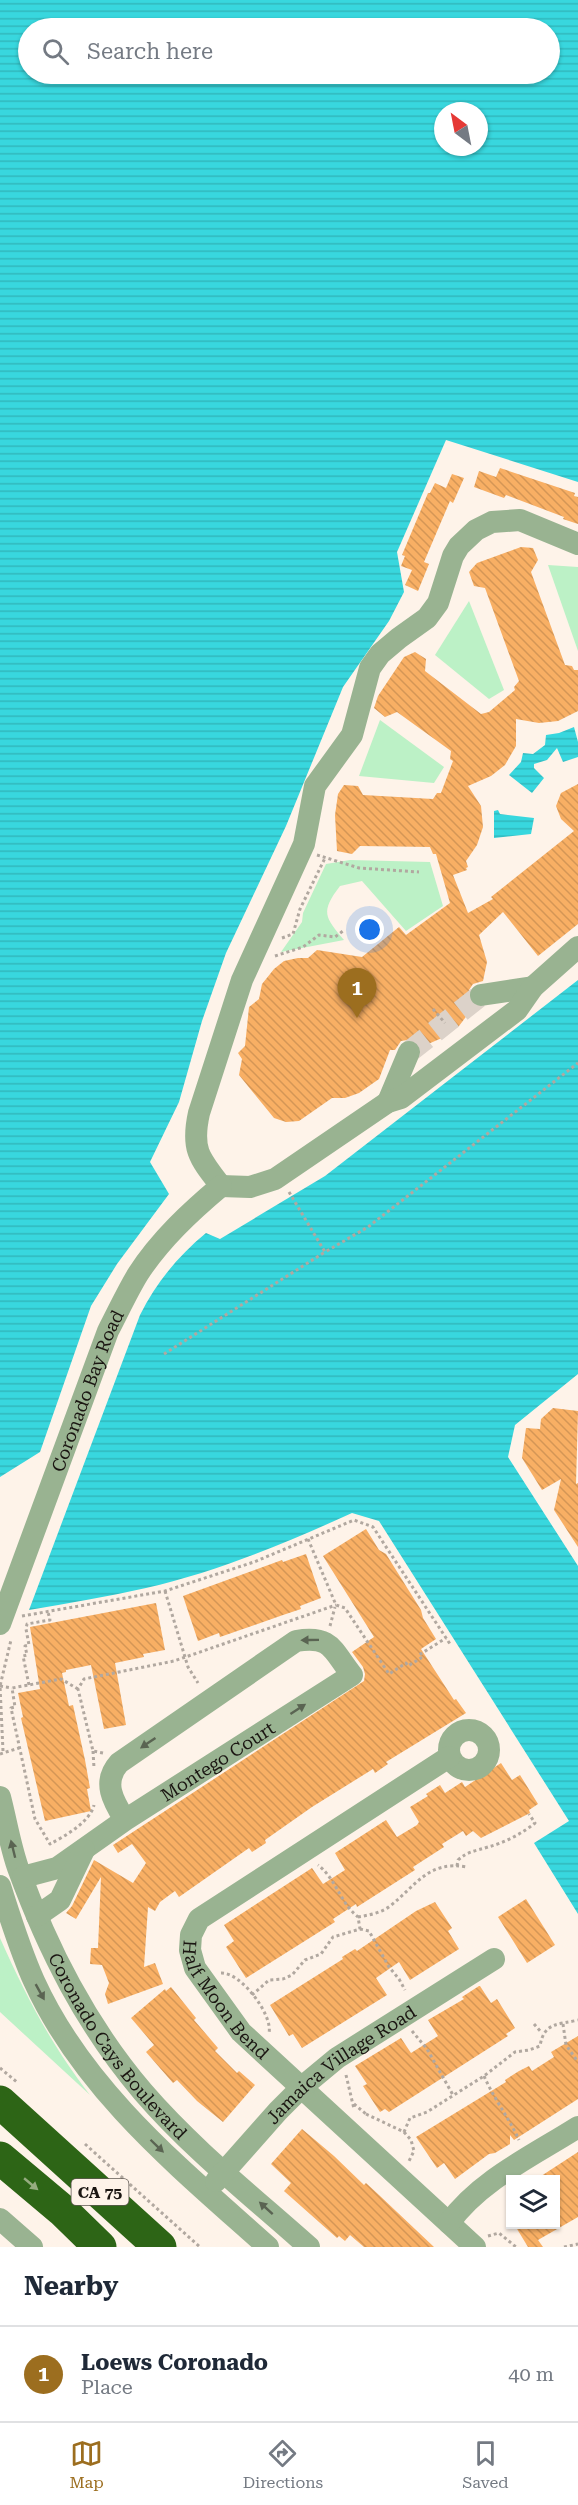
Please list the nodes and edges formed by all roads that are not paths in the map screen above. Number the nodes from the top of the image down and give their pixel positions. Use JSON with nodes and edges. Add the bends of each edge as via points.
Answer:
{"nodes":[{"id":1,"x":578,"y":544,"type":"edge"},
{"id":2,"x":578,"y":947,"type":"edge"},
{"id":3,"x":533,"y":987,"type":"junction"},
{"id":4,"x":481,"y":995,"type":"tunnel mouth"},
{"id":5,"x":409,"y":1052,"type":"tunnel mouth"},
{"id":6,"x":388,"y":1102,"type":"junction"},
{"id":7,"x":221,"y":1186,"type":"junction"},
{"id":8,"x":7,"y":1628,"type":"edge"},
{"id":9,"x":492,"y":1739,"type":"dead end"},
{"id":10,"x":0,"y":1797,"type":"edge"},
{"id":11,"x":125,"y":1820,"type":"junction"},
{"id":12,"x":84,"y":1848,"type":"junction"},
{"id":13,"x":23,"y":1878,"type":"junction"},
{"id":14,"x":0,"y":1886,"type":"edge"},
{"id":15,"x":37,"y":1916,"type":"junction"},
{"id":16,"x":494,"y":1959,"type":"dead end"},
{"id":17,"x":302,"y":2087,"type":"junction"},
{"id":18,"x":13,"y":2097,"type":"edge"},
{"id":19,"x":578,"y":2127,"type":"edge"},
{"id":20,"x":0,"y":2158,"type":"edge"},
{"id":21,"x":225,"y":2171,"type":"junction"},
{"id":22,"x":207,"y":2192,"type":"junction"},
{"id":23,"x":62,"y":2210,"type":"junction"},
{"id":24,"x":0,"y":2219,"type":"edge"},
{"id":25,"x":449,"y":2223,"type":"junction"},
{"id":26,"x":480,"y":2242,"type":"edge"},
{"id":27,"x":32,"y":2247,"type":"edge"},
{"id":28,"x":94,"y":2247,"type":"edge"},
{"id":29,"x":100,"y":2247,"type":"edge"},
{"id":30,"x":160,"y":2247,"type":"edge"},
{"id":31,"x":268,"y":2247,"type":"edge"},
{"id":32,"x":309,"y":2247,"type":"edge"}],
"edges":[{"from":1,"to":7,"type":"street","via":[[520,520],[492,522],[476,530],[459,546],[438,603],[427,618],[380,654],[370,668],[352,735],[315,786],[302,849],[242,980],[200,1113],[195,1145],[200,1159]]},
{"from":2,"to":3,"type":"street"},
{"from":3,"to":4,"type":"street"},
{"from":3,"to":6,"type":"street","via":[[518,1010],[401,1098]]},
{"from":5,"to":6,"type":"street"},
{"from":6,"to":7,"type":"street","via":[[275,1179],[250,1187]]},
{"from":7,"to":8,"type":"street","name":"Coronado Bay Road","via":[[158,1246],[138,1274],[108,1331]]},
{"from":9,"to":17,"type":"street","name":"Half Moon Bend","via":[[487,1760],[480,1766],[463,1769],[449,1757],[199,1919],[191,1935],[195,1968],[241,2032]]},
{"from":13,"to":10,"type":"street","name":"Coronado Cays Boulevard","one_way":true},
{"from":11,"to":11,"type":"street","name":"Montego Court","one_way":true,"via":[[352,1675],[328,1642],[314,1638],[296,1641],[116,1766],[109,1781],[113,1800]]},
{"from":11,"to":12,"type":"street","name":"Montego Court"},
{"from":12,"to":13,"type":"street","name":"Montego Court","via":[[57,1868]]},
{"from":12,"to":15,"type":"street","via":[[60,1900]]},
{"from":13,"to":15,"type":"street","name":"Coronado Cays Boulevard"},
{"from":14,"to":22,"type":"street","name":"Coronado Cays Boulevard","one_way":true,"via":[[34,1982],[90,2073],[124,2115]]},
{"from":15,"to":21,"type":"street","name":"Coronado Cays Boulevard","via":[[72,1992],[104,2042],[143,2092]]},
{"from":16,"to":17,"type":"street","name":"Jamaica Village Road","via":[[336,2058]]},
{"from":17,"to":21,"type":"street","name":"Jamaica Village Road"},
{"from":17,"to":25,"type":"street","name":"Half Moon Bend"},
{"from":18,"to":30,"type":"highway","number":"CA 75"},
{"from":19,"to":25,"type":"street","via":[[490,2183],[462,2205]]},
{"from":20,"to":23,"type":"highway","number":"CA 75","one_way":true},
{"from":21,"to":22,"type":"street","name":"Jamaica Village Road"},
{"from":32,"to":21,"type":"street","name":"Coronado Cays Boulevard","one_way":true},
{"from":22,"to":31,"type":"street","name":"Coronado Cays Boulevard"},
{"from":23,"to":28,"type":"highway"},
{"from":23,"to":29,"type":"highway","number":"CA 75"},
{"from":24,"to":27,"type":"street"},
{"from":25,"to":26,"type":"street","name":"Half Moon Bend"}]}
